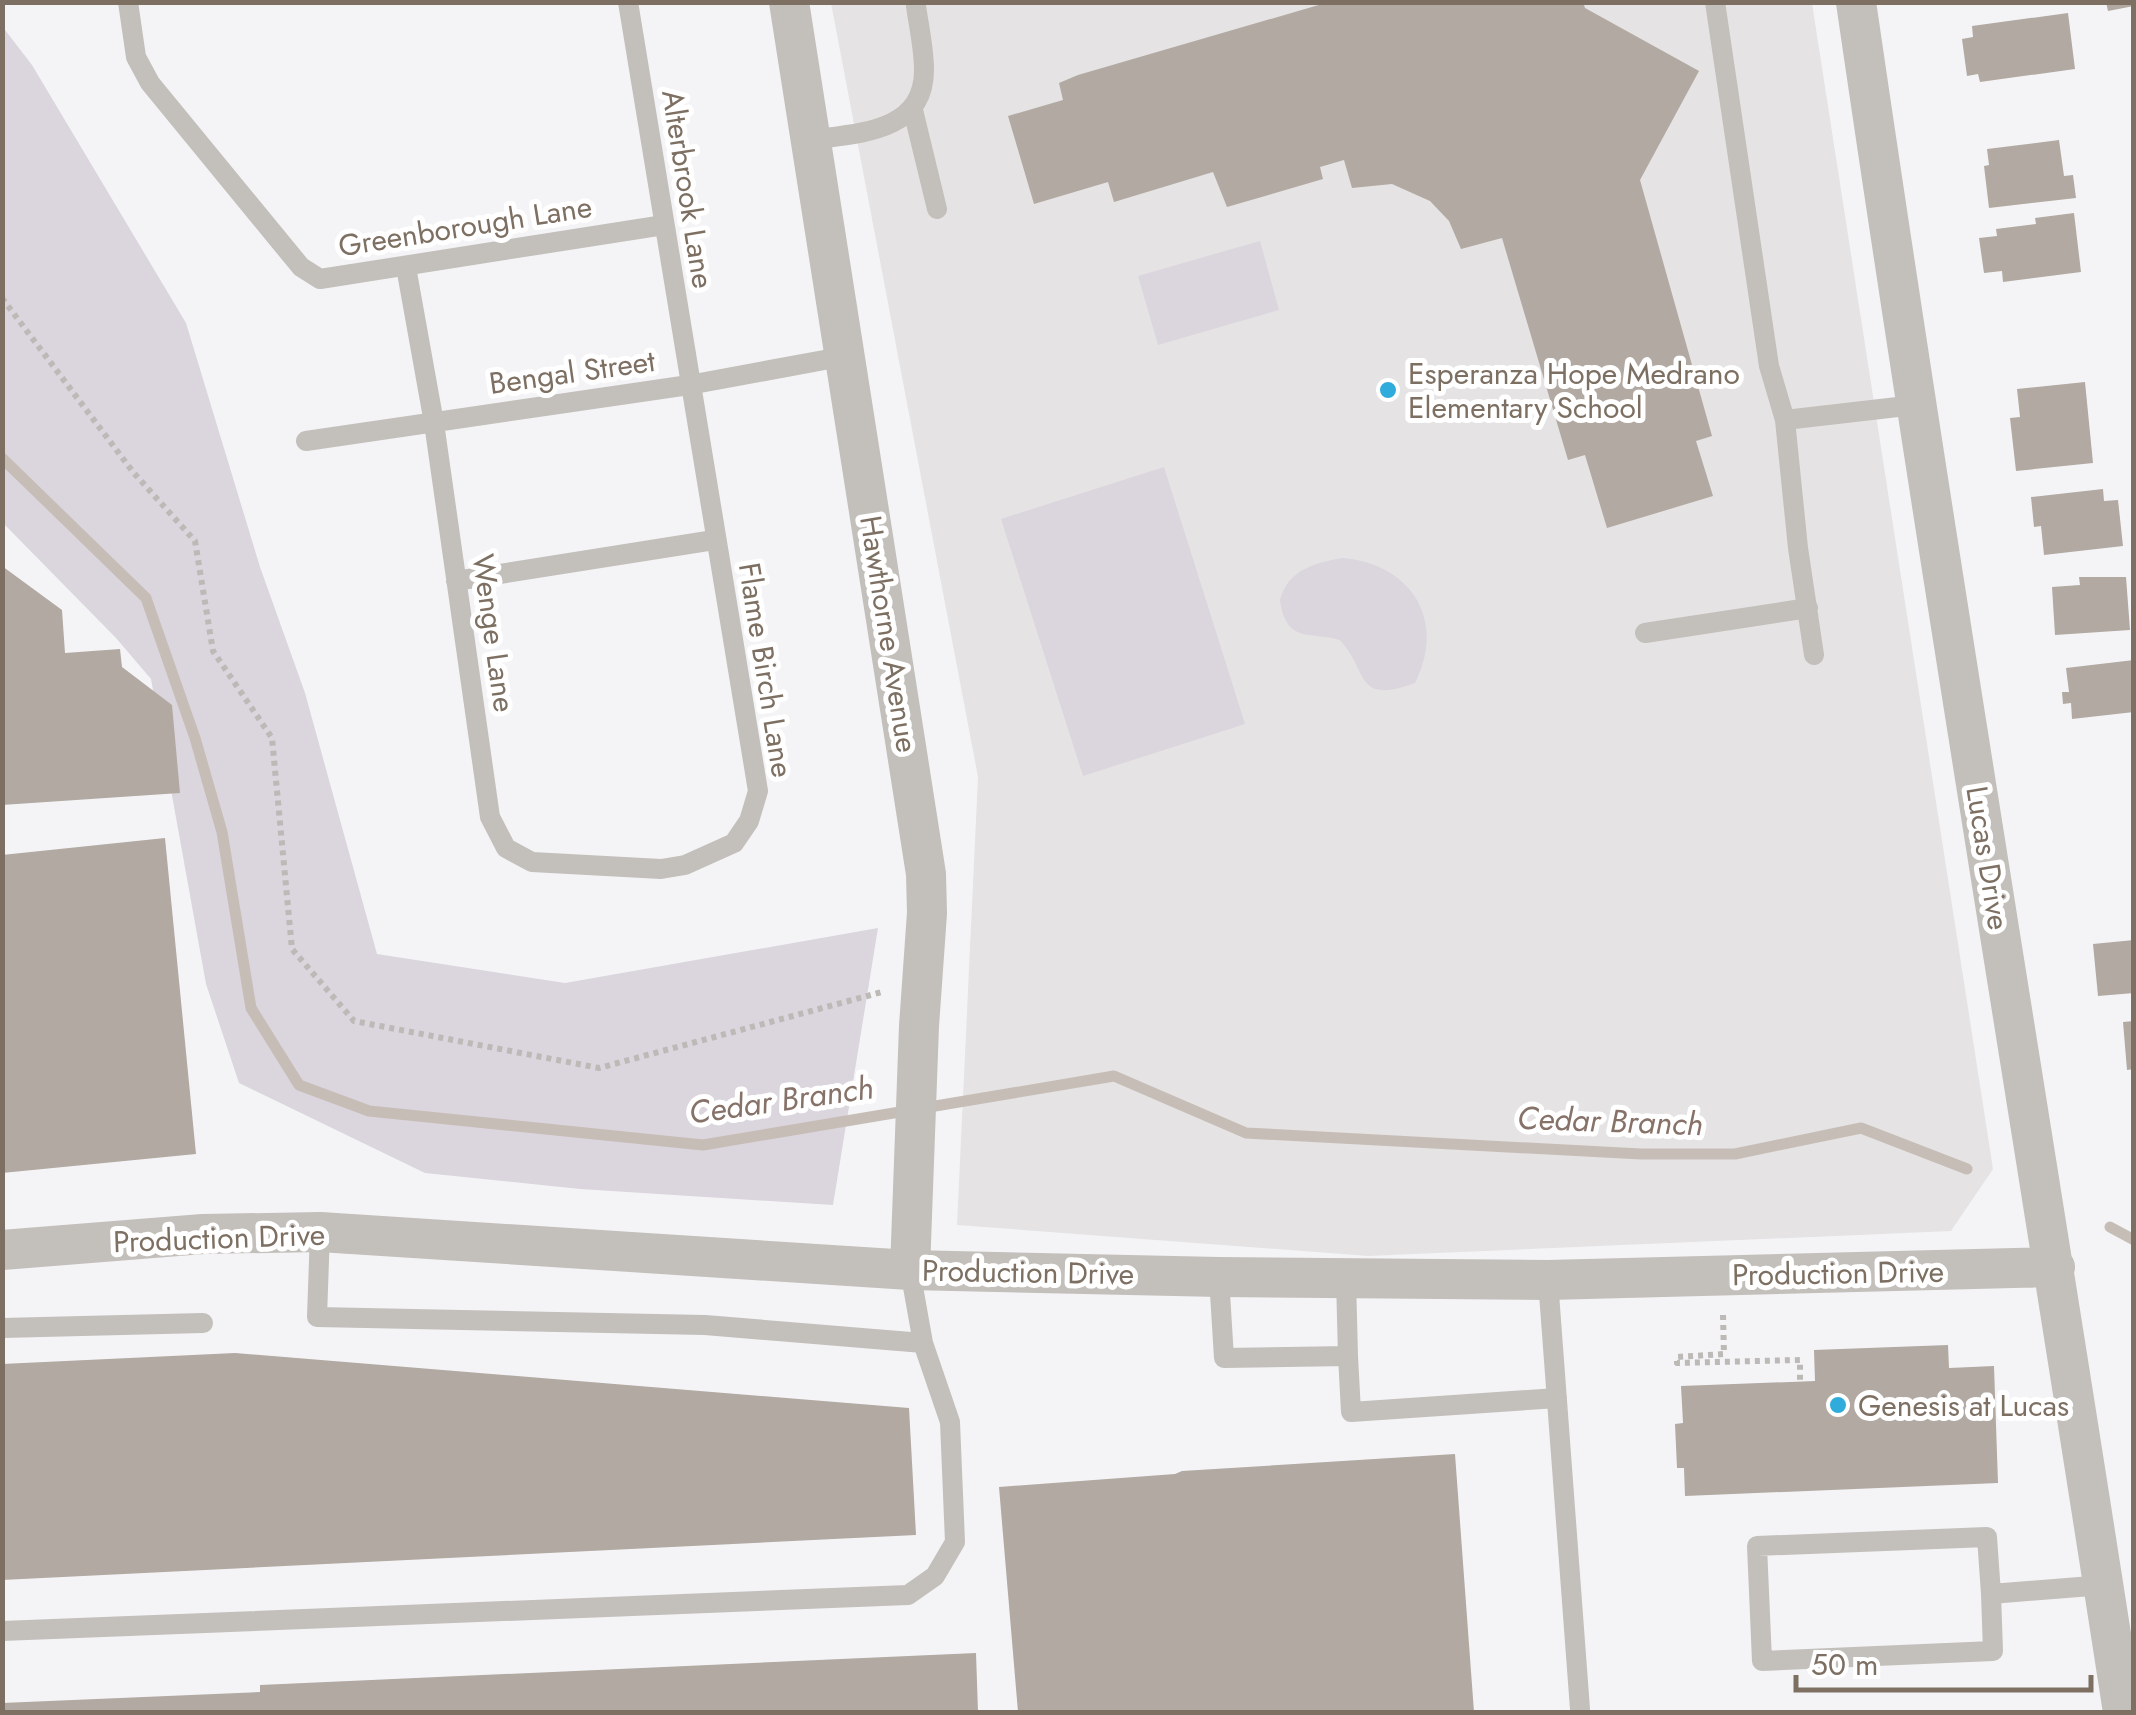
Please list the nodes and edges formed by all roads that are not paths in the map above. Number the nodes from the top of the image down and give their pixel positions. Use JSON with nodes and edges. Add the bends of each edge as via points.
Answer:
{"nodes":[{"id":1,"x":128,"y":2,"type":"edge"},
{"id":2,"x":628,"y":2,"type":"edge"},
{"id":3,"x":788,"y":2,"type":"edge"},
{"id":4,"x":1715,"y":2,"type":"edge"},
{"id":5,"x":1856,"y":2,"type":"edge"},
{"id":6,"x":916,"y":6,"type":"dead end"},
{"id":7,"x":913,"y":110,"type":"junction"},
{"id":8,"x":810,"y":140,"type":"junction"},
{"id":9,"x":937,"y":210,"type":"dead end"},
{"id":10,"x":664,"y":225,"type":"junction"},
{"id":11,"x":406,"y":268,"type":"junction"},
{"id":12,"x":846,"y":356,"type":"junction"},
{"id":13,"x":689,"y":385,"type":"junction"},
{"id":14,"x":1915,"y":405,"type":"junction"},
{"id":15,"x":1785,"y":420,"type":"junction"},
{"id":16,"x":434,"y":423,"type":"junction"},
{"id":17,"x":306,"y":442,"type":"dead end"},
{"id":18,"x":714,"y":540,"type":"junction"},
{"id":19,"x":456,"y":580,"type":"junction"},
{"id":20,"x":1808,"y":608,"type":"junction"},
{"id":21,"x":1645,"y":633,"type":"dead end"},
{"id":22,"x":1814,"y":655,"type":"dead end"},
{"id":23,"x":506,"y":848,"type":"joint"},
{"id":24,"x":320,"y":1232,"type":"junction"},
{"id":25,"x":2,"y":1250,"type":"edge"},
{"id":26,"x":2055,"y":1267,"type":"junction"},
{"id":27,"x":910,"y":1270,"type":"junction"},
{"id":28,"x":1219,"y":1277,"type":"junction"},
{"id":29,"x":1346,"y":1279,"type":"junction"},
{"id":30,"x":1548,"y":1280,"type":"junction"},
{"id":31,"x":202,"y":1323,"type":"dead end"},
{"id":32,"x":2,"y":1328,"type":"edge"},
{"id":33,"x":923,"y":1342,"type":"junction"},
{"id":34,"x":1348,"y":1356,"type":"junction"},
{"id":35,"x":1557,"y":1398,"type":"junction"},
{"id":36,"x":2104,"y":1586,"type":"junction"},
{"id":37,"x":1990,"y":1594,"type":"junction"},
{"id":38,"x":2,"y":1632,"type":"edge"},
{"id":39,"x":1580,"y":1709,"type":"dead end"},
{"id":40,"x":2123,"y":1712,"type":"edge"}],
"edges":[{"from":1,"to":11,"type":"lane","name":"Greenborough Lane","via":[[136,57],[150,83],[301,266],[320,279]]},
{"from":2,"to":10,"type":"lane","name":"Alterbrook Lane"},
{"from":3,"to":8,"type":"street","name":"Hawthorne Avenue"},
{"from":4,"to":15,"type":"lane","via":[[1769,366]]},
{"from":5,"to":14,"type":"street","name":"Lucas Drive"},
{"from":6,"to":7,"type":"lane","via":[[924,69]]},
{"from":7,"to":8,"type":"lane","via":[[894,124]]},
{"from":7,"to":9,"type":"lane"},
{"from":8,"to":12,"type":"street","name":"Hawthorne Avenue"},
{"from":10,"to":11,"type":"lane","name":"Greenborough Lane"},
{"from":10,"to":13,"type":"lane","name":"Alterbrook Lane"},
{"from":11,"to":16,"type":"lane","name":"Wenge Lane"},
{"from":12,"to":13,"type":"lane","name":"Bengal Street"},
{"from":12,"to":27,"type":"street","name":"Hawthorne Avenue","via":[[926,874]]},
{"from":13,"to":16,"type":"lane","name":"Bengal Street"},
{"from":13,"to":18,"type":"lane","name":"Flame Birch Lane"},
{"from":14,"to":15,"type":"lane"},
{"from":14,"to":26,"type":"street","name":"Lucas Drive"},
{"from":15,"to":20,"type":"lane"},
{"from":16,"to":17,"type":"lane","name":"Bengal Street"},
{"from":16,"to":19,"type":"lane","name":"Wenge Lane"},
{"from":18,"to":19,"type":"lane"},
{"from":18,"to":23,"type":"lane","name":"Flame Birch Lane","via":[[758,791],[749,821],[734,843],[661,870],[532,862]]},
{"from":19,"to":23,"type":"lane","name":"Wenge Lane","via":[[490,818]]},
{"from":20,"to":21,"type":"lane"},
{"from":20,"to":22,"type":"lane"},
{"from":24,"to":25,"type":"street","name":"Production Drive"},
{"from":24,"to":27,"type":"street","name":"Production Drive"},
{"from":24,"to":33,"type":"lane","via":[[317,1317],[706,1324]]},
{"from":26,"to":30,"type":"street","name":"Production Drive"},
{"from":26,"to":36,"type":"street","name":"Lucas Drive"},
{"from":27,"to":28,"type":"street","name":"Production Drive"},
{"from":27,"to":33,"type":"lane"},
{"from":28,"to":29,"type":"street","name":"Production Drive"},
{"from":28,"to":34,"type":"lane","via":[[1224,1358]]},
{"from":29,"to":30,"type":"street","name":"Production Drive"},
{"from":29,"to":34,"type":"lane"},
{"from":30,"to":35,"type":"lane"},
{"from":31,"to":32,"type":"lane"},
{"from":33,"to":38,"type":"lane","via":[[950,1422],[955,1542],[935,1576],[908,1595]]},
{"from":34,"to":35,"type":"lane","via":[[1351,1412]]},
{"from":35,"to":39,"type":"lane"},
{"from":36,"to":37,"type":"lane"},
{"from":36,"to":40,"type":"street","name":"Lucas Drive"},
{"from":37,"to":37,"type":"lane","via":[[1986,1537],[1757,1546],[1762,1661],[1993,1651]]}]}
